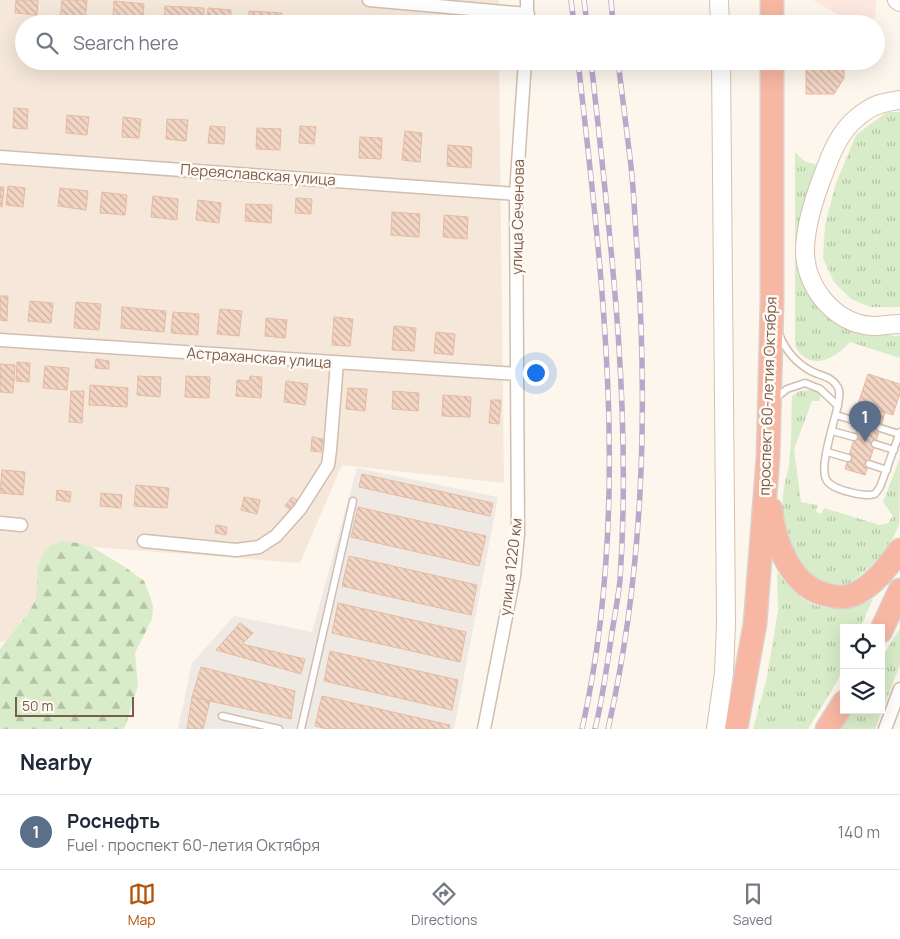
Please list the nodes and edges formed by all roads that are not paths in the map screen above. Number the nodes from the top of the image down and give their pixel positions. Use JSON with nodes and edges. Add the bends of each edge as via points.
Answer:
{"nodes":[{"id":1,"x":369,"y":0,"type":"edge"},
{"id":2,"x":527,"y":0,"type":"edge"},
{"id":3,"x":719,"y":0,"type":"edge"},
{"id":4,"x":772,"y":0,"type":"edge"},
{"id":5,"x":494,"y":15,"type":"edge"},
{"id":6,"x":527,"y":15,"type":"edge"},
{"id":7,"x":720,"y":15,"type":"edge"},
{"id":8,"x":772,"y":15,"type":"edge"},
{"id":9,"x":524,"y":70,"type":"edge"},
{"id":10,"x":720,"y":70,"type":"edge"},
{"id":11,"x":772,"y":70,"type":"edge"},
{"id":12,"x":900,"y":100,"type":"edge"},
{"id":13,"x":0,"y":157,"type":"edge"},
{"id":14,"x":516,"y":194,"type":"junction"},
{"id":15,"x":772,"y":301,"type":"junction"},
{"id":16,"x":900,"y":324,"type":"edge"},
{"id":17,"x":0,"y":340,"type":"edge"},
{"id":18,"x":337,"y":363,"type":"junction"},
{"id":19,"x":518,"y":374,"type":"junction"},
{"id":20,"x":838,"y":406,"type":"junction"},
{"id":21,"x":836,"y":415,"type":"junction"},
{"id":22,"x":769,"y":417,"type":"junction"},
{"id":23,"x":859,"y":422,"type":"dead end"},
{"id":24,"x":880,"y":428,"type":"dead end"},
{"id":25,"x":832,"y":431,"type":"junction"},
{"id":26,"x":899,"y":433,"type":"edge"},
{"id":27,"x":854,"y":438,"type":"dead end"},
{"id":28,"x":875,"y":444,"type":"dead end"},
{"id":29,"x":894,"y":450,"type":"junction"},
{"id":30,"x":827,"y":452,"type":"junction"},
{"id":31,"x":768,"y":458,"type":"junction"},
{"id":32,"x":848,"y":458,"type":"dead end"},
{"id":33,"x":869,"y":464,"type":"dead end"},
{"id":34,"x":887,"y":470,"type":"junction"},
{"id":35,"x":353,"y":501,"type":"dead end"},
{"id":36,"x":0,"y":522,"type":"edge"},
{"id":37,"x":21,"y":525,"type":"dead end"},
{"id":38,"x":144,"y":541,"type":"dead end"},
{"id":39,"x":900,"y":550,"type":"edge"},
{"id":40,"x":900,"y":590,"type":"edge"},
{"id":41,"x":884,"y":624,"type":"edge"},
{"id":42,"x":900,"y":689,"type":"edge"},
{"id":43,"x":840,"y":709,"type":"edge"},
{"id":44,"x":222,"y":716,"type":"dead end"},
{"id":45,"x":279,"y":729,"type":"edge"},
{"id":46,"x":301,"y":729,"type":"edge"},
{"id":47,"x":484,"y":729,"type":"edge"},
{"id":48,"x":716,"y":729,"type":"edge"},
{"id":49,"x":736,"y":729,"type":"edge"},
{"id":50,"x":828,"y":729,"type":"edge"},
{"id":51,"x":884,"y":729,"type":"edge"}],
"edges":[{"from":1,"to":5,"type":"street"},
{"from":2,"to":6,"type":"street"},
{"from":3,"to":7,"type":"main road"},
{"from":4,"to":8,"type":"highway"},
{"from":9,"to":14,"type":"street","name":"улица Сеченова"},
{"from":10,"to":48,"type":"main road","via":[[726,623],[724,673]]},
{"from":11,"to":15,"type":"highway","name":"проспект 60-летия Октября"},
{"from":12,"to":16,"type":"main road","via":[[878,103],[857,117],[843,133],[818,188],[805,248],[808,271],[817,292],[831,309],[850,320],[872,326]]},
{"from":13,"to":14,"type":"street","name":"Переяславская улица"},
{"from":14,"to":19,"type":"street","name":"улица Сеченова"},
{"from":15,"to":20,"type":"lane","via":[[779,332],[788,350],[809,370],[828,377],[838,386]]},
{"from":15,"to":22,"type":"highway","name":"проспект 60-летия Октября"},
{"from":17,"to":18,"type":"street","name":"Астраханская улица"},
{"from":18,"to":19,"type":"street","name":"Астраханская улица"},
{"from":18,"to":38,"type":"street","via":[[328,465],[300,509],[276,536],[259,547],[236,550]]},
{"from":19,"to":47,"type":"street","name":"улица 1220 км","via":[[518,534],[514,576]]},
{"from":20,"to":21,"type":"lane"},
{"from":20,"to":22,"type":"lane","via":[[820,389],[805,383],[778,396]]},
{"from":21,"to":23,"type":"lane"},
{"from":21,"to":25,"type":"lane"},
{"from":22,"to":31,"type":"highway","name":"проспект 60-летия Октября"},
{"from":24,"to":26,"type":"lane"},
{"from":25,"to":27,"type":"lane"},
{"from":25,"to":30,"type":"lane"},
{"from":26,"to":29,"type":"lane"},
{"from":28,"to":29,"type":"lane"},
{"from":29,"to":34,"type":"lane"},
{"from":30,"to":32,"type":"lane"},
{"from":30,"to":34,"type":"lane","via":[[824,461],[826,480],[840,490],[875,494]]},
{"from":31,"to":39,"type":"highway","via":[[775,533],[787,561],[800,579],[817,593],[841,598],[857,593],[871,584]]},
{"from":31,"to":49,"type":"highway","name":"проспект 60-летия Октября","via":[[755,624]]},
{"from":33,"to":34,"type":"lane"},
{"from":35,"to":46,"type":"lane"},
{"from":36,"to":37,"type":"street"},
{"from":40,"to":41,"type":"highway"},
{"from":42,"to":51,"type":"street"},
{"from":43,"to":50,"type":"highway"},
{"from":44,"to":45,"type":"lane"}]}
